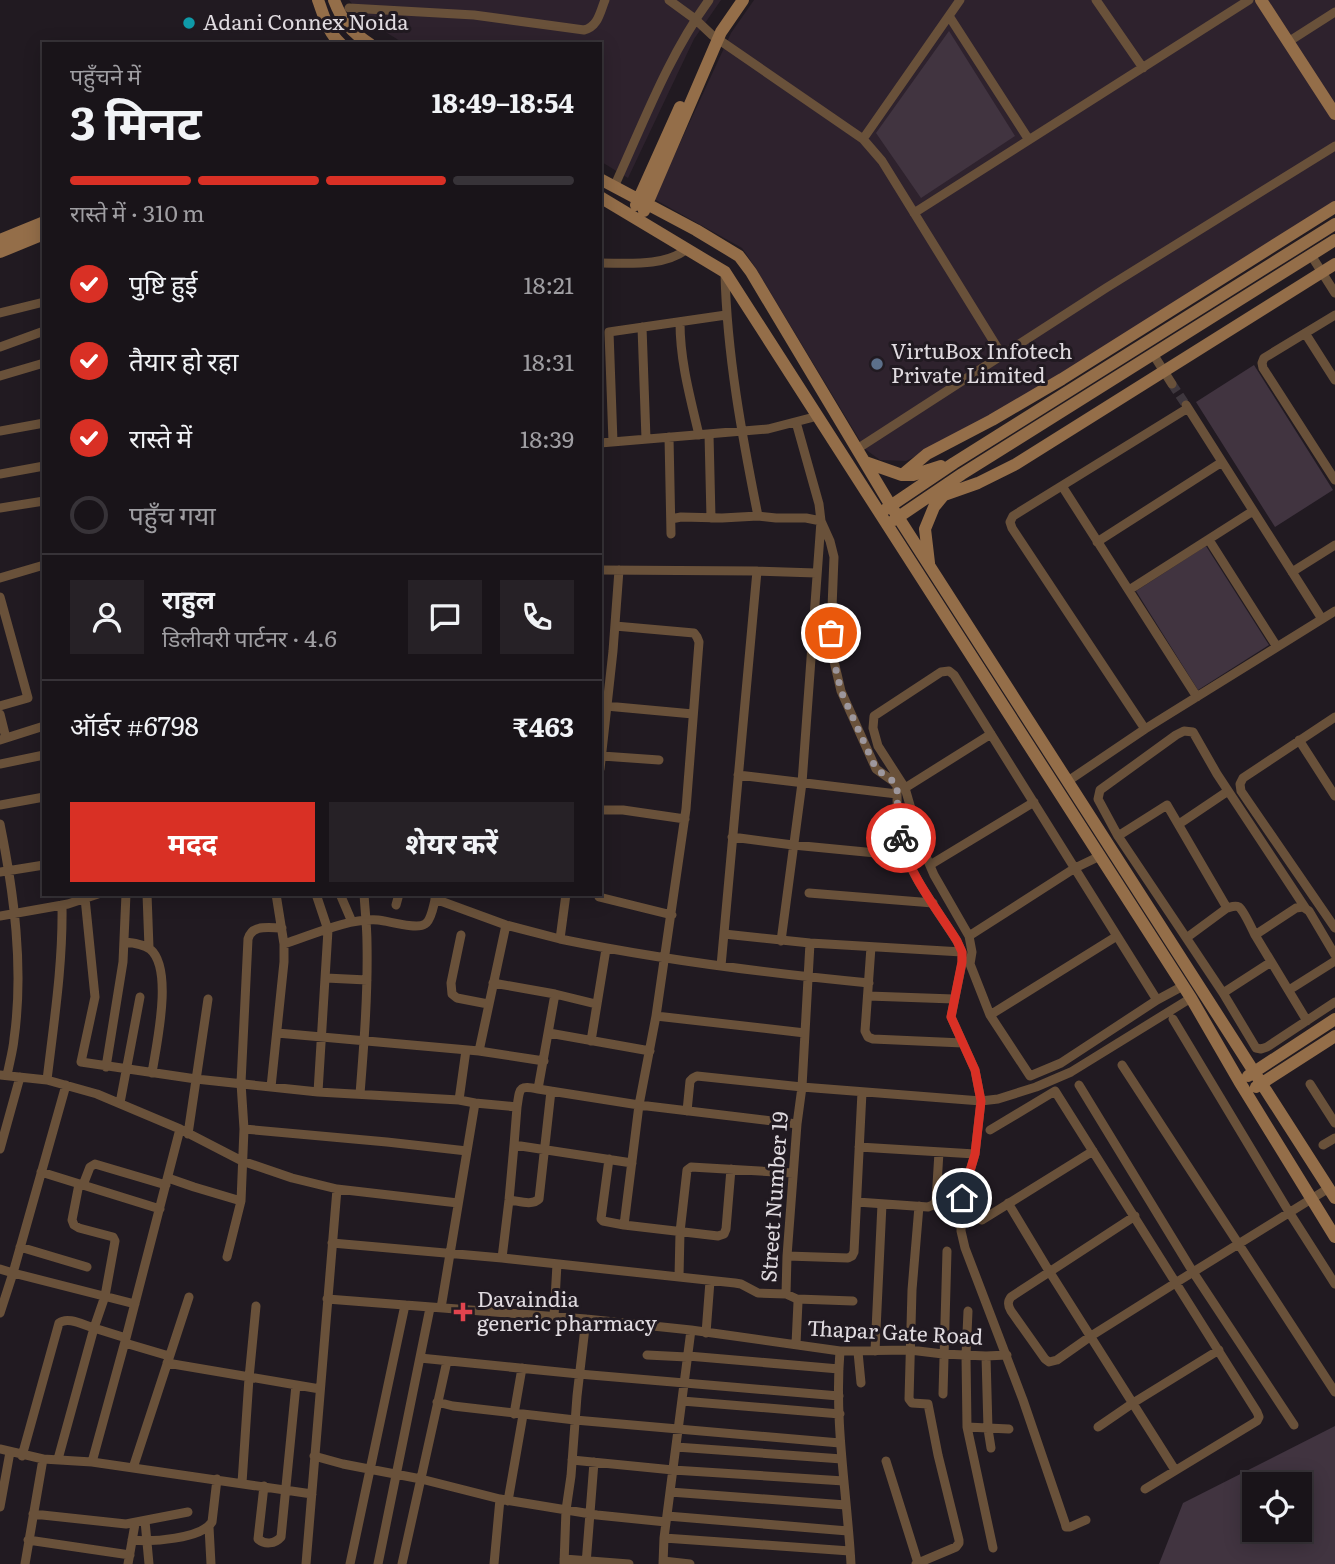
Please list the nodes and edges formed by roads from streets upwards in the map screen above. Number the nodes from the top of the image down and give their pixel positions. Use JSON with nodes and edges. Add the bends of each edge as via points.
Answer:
{"nodes":[{"id":1,"x":318,"y":0,"type":"edge"},
{"id":2,"x":605,"y":0,"type":"edge"},
{"id":3,"x":669,"y":0,"type":"edge"},
{"id":4,"x":709,"y":0,"type":"edge"},
{"id":5,"x":734,"y":0,"type":"edge"},
{"id":6,"x":743,"y":0,"type":"edge"},
{"id":7,"x":960,"y":0,"type":"edge"},
{"id":8,"x":1096,"y":0,"type":"edge"},
{"id":9,"x":1250,"y":0,"type":"edge"},
{"id":10,"x":1261,"y":0,"type":"edge"},
{"id":11,"x":343,"y":5,"type":"edge"},
{"id":12,"x":1335,"y":12,"type":"edge"},
{"id":13,"x":323,"y":14,"type":"junction"},
{"id":14,"x":949,"y":16,"type":"junction"},
{"id":15,"x":695,"y":19,"type":"junction"},
{"id":16,"x":715,"y":37,"type":"junction"},
{"id":17,"x":339,"y":42,"type":"edge"},
{"id":18,"x":367,"y":42,"type":"edge"},
{"id":19,"x":1288,"y":42,"type":"junction"},
{"id":20,"x":1143,"y":68,"type":"junction"},
{"id":21,"x":1335,"y":114,"type":"edge"},
{"id":22,"x":863,"y":139,"type":"junction"},
{"id":23,"x":1029,"y":140,"type":"junction"},
{"id":24,"x":1335,"y":146,"type":"edge"},
{"id":25,"x":602,"y":180,"type":"edge"},
{"id":26,"x":614,"y":187,"type":"junction"},
{"id":27,"x":602,"y":198,"type":"edge"},
{"id":28,"x":643,"y":202,"type":"junction"},
{"id":29,"x":1335,"y":207,"type":"edge"},
{"id":30,"x":914,"y":213,"type":"junction"},
{"id":31,"x":636,"y":218,"type":"junction"},
{"id":32,"x":42,"y":223,"type":"edge"},
{"id":33,"x":1335,"y":224,"type":"edge"},
{"id":34,"x":42,"y":235,"type":"edge"},
{"id":35,"x":0,"y":240,"type":"edge"},
{"id":36,"x":1335,"y":240,"type":"edge"},
{"id":37,"x":687,"y":249,"type":"junction"},
{"id":38,"x":0,"y":252,"type":"edge"},
{"id":39,"x":1311,"y":256,"type":"junction"},
{"id":40,"x":602,"y":263,"type":"edge"},
{"id":41,"x":1335,"y":264,"type":"edge"},
{"id":42,"x":725,"y":272,"type":"junction"},
{"id":43,"x":1322,"y":272,"type":"junction"},
{"id":44,"x":1335,"y":293,"type":"edge"},
{"id":45,"x":42,"y":302,"type":"edge"},
{"id":46,"x":0,"y":313,"type":"edge"},
{"id":47,"x":726,"y":315,"type":"junction"},
{"id":48,"x":1335,"y":315,"type":"edge"},
{"id":49,"x":680,"y":322,"type":"junction"},
{"id":50,"x":642,"y":327,"type":"junction"},
{"id":51,"x":42,"y":332,"type":"edge"},
{"id":52,"x":1306,"y":334,"type":"junction"},
{"id":53,"x":0,"y":347,"type":"edge"},
{"id":54,"x":1153,"y":354,"type":"junction"},
{"id":55,"x":1002,"y":355,"type":"junction"},
{"id":56,"x":42,"y":364,"type":"edge"},
{"id":57,"x":1164,"y":372,"type":"junction"},
{"id":58,"x":0,"y":376,"type":"edge"},
{"id":59,"x":1335,"y":380,"type":"edge"},
{"id":60,"x":1172,"y":384,"type":"tunnel mouth"},
{"id":61,"x":818,"y":416,"type":"junction"},
{"id":62,"x":796,"y":422,"type":"junction"},
{"id":63,"x":42,"y":424,"type":"edge"},
{"id":64,"x":0,"y":431,"type":"edge"},
{"id":65,"x":741,"y":432,"type":"junction"},
{"id":66,"x":704,"y":434,"type":"junction"},
{"id":67,"x":669,"y":437,"type":"junction"},
{"id":68,"x":646,"y":439,"type":"junction"},
{"id":69,"x":613,"y":442,"type":"junction"},
{"id":70,"x":602,"y":443,"type":"edge"},
{"id":71,"x":857,"y":449,"type":"junction"},
{"id":72,"x":865,"y":462,"type":"junction"},
{"id":73,"x":1222,"y":462,"type":"junction"},
{"id":74,"x":954,"y":463,"type":"junction"},
{"id":75,"x":42,"y":466,"type":"edge"},
{"id":76,"x":0,"y":474,"type":"edge"},
{"id":77,"x":962,"y":474,"type":"junction"},
{"id":78,"x":902,"y":475,"type":"junction"},
{"id":79,"x":1335,"y":480,"type":"edge"},
{"id":80,"x":1062,"y":486,"type":"junction"},
{"id":81,"x":944,"y":495,"type":"junction"},
{"id":82,"x":42,"y":501,"type":"edge"},
{"id":83,"x":0,"y":508,"type":"edge"},
{"id":84,"x":886,"y":509,"type":"junction"},
{"id":85,"x":1254,"y":511,"type":"junction"},
{"id":86,"x":758,"y":516,"type":"junction"},
{"id":87,"x":711,"y":518,"type":"junction"},
{"id":88,"x":671,"y":519,"type":"junction"},
{"id":89,"x":821,"y":521,"type":"junction"},
{"id":90,"x":893,"y":521,"type":"junction"},
{"id":91,"x":671,"y":534,"type":"dead end"},
{"id":92,"x":1209,"y":540,"type":"junction"},
{"id":93,"x":1097,"y":542,"type":"junction"},
{"id":94,"x":1335,"y":545,"type":"edge"},
{"id":95,"x":930,"y":566,"type":"junction"},
{"id":96,"x":42,"y":567,"type":"edge"},
{"id":97,"x":602,"y":570,"type":"edge"},
{"id":98,"x":619,"y":570,"type":"junction"},
{"id":99,"x":757,"y":571,"type":"junction"},
{"id":100,"x":1292,"y":572,"type":"junction"},
{"id":101,"x":816,"y":573,"type":"junction"},
{"id":102,"x":0,"y":578,"type":"edge"},
{"id":103,"x":1129,"y":590,"type":"junction"},
{"id":104,"x":0,"y":597,"type":"edge"},
{"id":105,"x":1335,"y":611,"type":"edge"},
{"id":106,"x":1322,"y":619,"type":"junction"},
{"id":107,"x":615,"y":626,"type":"junction"},
{"id":108,"x":1277,"y":647,"type":"junction"},
{"id":109,"x":602,"y":649,"type":"edge"},
{"id":110,"x":612,"y":651,"type":"junction"},
{"id":111,"x":1197,"y":697,"type":"junction"},
{"id":112,"x":0,"y":706,"type":"edge"},
{"id":113,"x":606,"y":706,"type":"junction"},
{"id":114,"x":0,"y":714,"type":"edge"},
{"id":115,"x":693,"y":714,"type":"junction"},
{"id":116,"x":1335,"y":717,"type":"edge"},
{"id":117,"x":602,"y":723,"type":"edge"},
{"id":118,"x":42,"y":727,"type":"edge"},
{"id":119,"x":1145,"y":729,"type":"junction"},
{"id":120,"x":991,"y":734,"type":"junction"},
{"id":121,"x":3,"y":739,"type":"edge"},
{"id":122,"x":1299,"y":740,"type":"junction"},
{"id":123,"x":42,"y":755,"type":"edge"},
{"id":124,"x":602,"y":756,"type":"edge"},
{"id":125,"x":659,"y":760,"type":"dead end"},
{"id":126,"x":0,"y":764,"type":"edge"},
{"id":127,"x":738,"y":775,"type":"junction"},
{"id":128,"x":1068,"y":781,"type":"junction"},
{"id":129,"x":802,"y":783,"type":"junction"},
{"id":130,"x":1228,"y":790,"type":"junction"},
{"id":131,"x":901,"y":791,"type":"junction"},
{"id":132,"x":1335,"y":796,"type":"edge"},
{"id":133,"x":42,"y":797,"type":"edge"},
{"id":134,"x":1034,"y":802,"type":"junction"},
{"id":135,"x":1074,"y":803,"type":"junction"},
{"id":136,"x":0,"y":805,"type":"edge"},
{"id":137,"x":602,"y":810,"type":"edge"},
{"id":138,"x":685,"y":819,"type":"junction"},
{"id":139,"x":0,"y":824,"type":"edge"},
{"id":140,"x":1179,"y":824,"type":"junction"},
{"id":141,"x":1,"y":836,"type":"edge"},
{"id":142,"x":1118,"y":836,"type":"junction"},
{"id":143,"x":732,"y":837,"type":"junction"},
{"id":144,"x":793,"y":845,"type":"junction"},
{"id":145,"x":907,"y":856,"type":"junction"},
{"id":146,"x":1100,"y":856,"type":"junction"},
{"id":147,"x":42,"y":865,"type":"edge"},
{"id":148,"x":930,"y":865,"type":"junction"},
{"id":149,"x":1075,"y":868,"type":"junction"},
{"id":150,"x":4,"y":872,"type":"edge"},
{"id":151,"x":808,"y":893,"type":"dead end"},
{"id":152,"x":92,"y":896,"type":"edge"},
{"id":153,"x":125,"y":896,"type":"edge"},
{"id":154,"x":147,"y":896,"type":"edge"},
{"id":155,"x":276,"y":896,"type":"edge"},
{"id":156,"x":317,"y":896,"type":"edge"},
{"id":157,"x":341,"y":896,"type":"edge"},
{"id":158,"x":364,"y":896,"type":"edge"},
{"id":159,"x":398,"y":896,"type":"edge"},
{"id":160,"x":566,"y":896,"type":"edge"},
{"id":161,"x":436,"y":897,"type":"edge"},
{"id":162,"x":599,"y":897,"type":"dead end"},
{"id":163,"x":85,"y":898,"type":"junction"},
{"id":164,"x":933,"y":903,"type":"junction"},
{"id":165,"x":62,"y":905,"type":"junction"},
{"id":166,"x":396,"y":905,"type":"dead end"},
{"id":167,"x":1227,"y":908,"type":"junction"},
{"id":168,"x":1306,"y":909,"type":"junction"},
{"id":169,"x":1331,"y":914,"type":"edge"},
{"id":170,"x":13,"y":915,"type":"junction"},
{"id":171,"x":672,"y":915,"type":"junction"},
{"id":172,"x":0,"y":916,"type":"edge"},
{"id":173,"x":366,"y":919,"type":"junction"},
{"id":174,"x":352,"y":922,"type":"junction"},
{"id":175,"x":506,"y":925,"type":"junction"},
{"id":176,"x":282,"y":928,"type":"junction"},
{"id":177,"x":1335,"y":928,"type":"edge"},
{"id":178,"x":328,"y":930,"type":"junction"},
{"id":179,"x":724,"y":934,"type":"junction"},
{"id":180,"x":461,"y":935,"type":"dead end"},
{"id":181,"x":1255,"y":935,"type":"junction"},
{"id":182,"x":969,"y":936,"type":"junction"},
{"id":183,"x":1117,"y":936,"type":"junction"},
{"id":184,"x":560,"y":939,"type":"junction"},
{"id":185,"x":1188,"y":939,"type":"junction"},
{"id":186,"x":781,"y":941,"type":"junction"},
{"id":187,"x":124,"y":942,"type":"junction"},
{"id":188,"x":810,"y":943,"type":"junction"},
{"id":189,"x":284,"y":944,"type":"junction"},
{"id":190,"x":871,"y":947,"type":"junction"},
{"id":191,"x":149,"y":948,"type":"junction"},
{"id":192,"x":606,"y":949,"type":"junction"},
{"id":193,"x":962,"y":952,"type":"junction"},
{"id":194,"x":1335,"y":955,"type":"edge"},
{"id":195,"x":665,"y":957,"type":"junction"},
{"id":196,"x":1335,"y":961,"type":"edge"},
{"id":197,"x":1271,"y":962,"type":"junction"},
{"id":198,"x":721,"y":966,"type":"junction"},
{"id":199,"x":808,"y":977,"type":"junction"},
{"id":200,"x":326,"y":978,"type":"junction"},
{"id":201,"x":367,"y":980,"type":"junction"},
{"id":202,"x":493,"y":983,"type":"junction"},
{"id":203,"x":869,"y":983,"type":"junction"},
{"id":204,"x":1183,"y":986,"type":"junction"},
{"id":205,"x":1289,"y":990,"type":"junction"},
{"id":206,"x":1223,"y":993,"type":"junction"},
{"id":207,"x":555,"y":994,"type":"junction"},
{"id":208,"x":868,"y":996,"type":"junction"},
{"id":209,"x":140,"y":997,"type":"dead end"},
{"id":210,"x":1191,"y":998,"type":"junction"},
{"id":211,"x":208,"y":999,"type":"dead end"},
{"id":212,"x":954,"y":999,"type":"junction"},
{"id":213,"x":1157,"y":1000,"type":"junction"},
{"id":214,"x":1335,"y":1002,"type":"edge"},
{"id":215,"x":488,"y":1004,"type":"junction"},
{"id":216,"x":596,"y":1004,"type":"junction"},
{"id":217,"x":990,"y":1015,"type":"junction"},
{"id":218,"x":656,"y":1016,"type":"junction"},
{"id":219,"x":1173,"y":1019,"type":"dead end"},
{"id":220,"x":1335,"y":1019,"type":"edge"},
{"id":221,"x":1307,"y":1021,"type":"junction"},
{"id":222,"x":277,"y":1033,"type":"junction"},
{"id":223,"x":549,"y":1033,"type":"junction"},
{"id":224,"x":805,"y":1033,"type":"junction"},
{"id":225,"x":1335,"y":1036,"type":"edge"},
{"id":226,"x":321,"y":1037,"type":"junction"},
{"id":227,"x":364,"y":1041,"type":"junction"},
{"id":228,"x":591,"y":1041,"type":"junction"},
{"id":229,"x":963,"y":1043,"type":"junction"},
{"id":230,"x":466,"y":1050,"type":"junction"},
{"id":231,"x":480,"y":1051,"type":"junction"},
{"id":232,"x":650,"y":1051,"type":"junction"},
{"id":233,"x":544,"y":1061,"type":"junction"},
{"id":234,"x":1122,"y":1065,"type":"dead end"},
{"id":235,"x":106,"y":1067,"type":"junction"},
{"id":236,"x":126,"y":1070,"type":"junction"},
{"id":237,"x":1255,"y":1072,"type":"junction"},
{"id":238,"x":152,"y":1073,"type":"junction"},
{"id":239,"x":3,"y":1075,"type":"edge"},
{"id":240,"x":20,"y":1077,"type":"junction"},
{"id":241,"x":196,"y":1079,"type":"junction"},
{"id":242,"x":47,"y":1080,"type":"junction"},
{"id":243,"x":1238,"y":1081,"type":"junction"},
{"id":244,"x":241,"y":1083,"type":"junction"},
{"id":245,"x":1310,"y":1083,"type":"dead end"},
{"id":246,"x":1262,"y":1084,"type":"junction"},
{"id":247,"x":66,"y":1085,"type":"junction"},
{"id":248,"x":1079,"y":1085,"type":"dead end"},
{"id":249,"x":271,"y":1087,"type":"junction"},
{"id":250,"x":802,"y":1087,"type":"junction"},
{"id":251,"x":538,"y":1089,"type":"junction"},
{"id":252,"x":551,"y":1091,"type":"junction"},
{"id":253,"x":318,"y":1092,"type":"junction"},
{"id":254,"x":862,"y":1092,"type":"junction"},
{"id":255,"x":1246,"y":1093,"type":"junction"},
{"id":256,"x":360,"y":1094,"type":"junction"},
{"id":257,"x":459,"y":1100,"type":"junction"},
{"id":258,"x":981,"y":1101,"type":"junction"},
{"id":259,"x":120,"y":1103,"type":"junction"},
{"id":260,"x":475,"y":1103,"type":"junction"},
{"id":261,"x":639,"y":1105,"type":"junction"},
{"id":262,"x":517,"y":1107,"type":"junction"},
{"id":263,"x":687,"y":1111,"type":"junction"},
{"id":264,"x":5,"y":1114,"type":"edge"},
{"id":265,"x":1335,"y":1123,"type":"edge"},
{"id":266,"x":797,"y":1124,"type":"junction"},
{"id":267,"x":244,"y":1129,"type":"junction"},
{"id":268,"x":990,"y":1130,"type":"dead end"},
{"id":269,"x":184,"y":1131,"type":"junction"},
{"id":270,"x":2,"y":1135,"type":"edge"},
{"id":271,"x":1335,"y":1138,"type":"edge"},
{"id":272,"x":514,"y":1145,"type":"junction"},
{"id":273,"x":1323,"y":1145,"type":"dead end"},
{"id":274,"x":859,"y":1147,"type":"junction"},
{"id":275,"x":0,"y":1149,"type":"edge"},
{"id":276,"x":544,"y":1149,"type":"junction"},
{"id":277,"x":467,"y":1151,"type":"junction"},
{"id":278,"x":1093,"y":1151,"type":"junction"},
{"id":279,"x":939,"y":1152,"type":"junction"},
{"id":280,"x":975,"y":1154,"type":"junction"},
{"id":281,"x":609,"y":1159,"type":"junction"},
{"id":282,"x":242,"y":1161,"type":"junction"},
{"id":283,"x":632,"y":1163,"type":"junction"},
{"id":284,"x":731,"y":1169,"type":"junction"},
{"id":285,"x":41,"y":1172,"type":"junction"},
{"id":286,"x":793,"y":1173,"type":"junction"},
{"id":287,"x":167,"y":1181,"type":"junction"},
{"id":288,"x":81,"y":1184,"type":"junction"},
{"id":289,"x":337,"y":1189,"type":"junction"},
{"id":290,"x":1332,"y":1193,"type":"edge"},
{"id":291,"x":509,"y":1200,"type":"junction"},
{"id":292,"x":1312,"y":1200,"type":"junction"},
{"id":293,"x":240,"y":1201,"type":"junction"},
{"id":294,"x":857,"y":1202,"type":"junction"},
{"id":295,"x":458,"y":1203,"type":"junction"},
{"id":296,"x":1008,"y":1203,"type":"junction"},
{"id":297,"x":882,"y":1204,"type":"junction"},
{"id":298,"x":919,"y":1206,"type":"junction"},
{"id":299,"x":160,"y":1209,"type":"junction"},
{"id":300,"x":1289,"y":1212,"type":"junction"},
{"id":301,"x":1135,"y":1216,"type":"junction"},
{"id":302,"x":982,"y":1220,"type":"dead end"},
{"id":303,"x":624,"y":1225,"type":"junction"},
{"id":304,"x":680,"y":1232,"type":"junction"},
{"id":305,"x":1335,"y":1237,"type":"edge"},
{"id":306,"x":332,"y":1243,"type":"junction"},
{"id":307,"x":1237,"y":1244,"type":"junction"},
{"id":308,"x":20,"y":1247,"type":"junction"},
{"id":309,"x":947,"y":1251,"type":"dead end"},
{"id":310,"x":449,"y":1255,"type":"junction"},
{"id":311,"x":787,"y":1256,"type":"junction"},
{"id":312,"x":227,"y":1257,"type":"dead end"},
{"id":313,"x":502,"y":1258,"type":"junction"},
{"id":314,"x":557,"y":1264,"type":"junction"},
{"id":315,"x":87,"y":1267,"type":"dead end"},
{"id":316,"x":0,"y":1269,"type":"edge"},
{"id":317,"x":1049,"y":1271,"type":"junction"},
{"id":318,"x":1193,"y":1272,"type":"junction"},
{"id":319,"x":13,"y":1273,"type":"junction"},
{"id":320,"x":679,"y":1277,"type":"junction"},
{"id":321,"x":710,"y":1281,"type":"junction"},
{"id":322,"x":1177,"y":1282,"type":"junction"},
{"id":323,"x":1335,"y":1284,"type":"edge"},
{"id":324,"x":786,"y":1294,"type":"junction"},
{"id":325,"x":105,"y":1296,"type":"junction"},
{"id":326,"x":188,"y":1297,"type":"dead end"},
{"id":327,"x":327,"y":1299,"type":"junction"},
{"id":328,"x":797,"y":1299,"type":"junction"},
{"id":329,"x":853,"y":1301,"type":"dead end"},
{"id":330,"x":135,"y":1304,"type":"junction"},
{"id":331,"x":405,"y":1305,"type":"junction"},
{"id":332,"x":256,"y":1306,"type":"dead end"},
{"id":333,"x":435,"y":1308,"type":"junction"},
{"id":334,"x":968,"y":1311,"type":"dead end"},
{"id":335,"x":0,"y":1313,"type":"edge"},
{"id":336,"x":554,"y":1317,"type":"junction"},
{"id":337,"x":586,"y":1319,"type":"junction"},
{"id":338,"x":94,"y":1328,"type":"junction"},
{"id":339,"x":691,"y":1331,"type":"junction"},
{"id":340,"x":706,"y":1332,"type":"junction"},
{"id":341,"x":1091,"y":1336,"type":"junction"},
{"id":342,"x":126,"y":1340,"type":"junction"},
{"id":343,"x":796,"y":1344,"type":"junction"},
{"id":344,"x":910,"y":1350,"type":"junction"},
{"id":345,"x":1219,"y":1350,"type":"junction"},
{"id":346,"x":840,"y":1351,"type":"junction"},
{"id":347,"x":875,"y":1351,"type":"junction"},
{"id":348,"x":858,"y":1352,"type":"junction"},
{"id":349,"x":943,"y":1354,"type":"junction"},
{"id":350,"x":647,"y":1355,"type":"dead end"},
{"id":351,"x":1007,"y":1355,"type":"junction"},
{"id":352,"x":966,"y":1356,"type":"junction"},
{"id":353,"x":986,"y":1356,"type":"junction"},
{"id":354,"x":687,"y":1357,"type":"junction"},
{"id":355,"x":420,"y":1358,"type":"junction"},
{"id":356,"x":168,"y":1360,"type":"junction"},
{"id":357,"x":447,"y":1361,"type":"junction"},
{"id":358,"x":522,"y":1368,"type":"junction"},
{"id":359,"x":839,"y":1369,"type":"junction"},
{"id":360,"x":579,"y":1374,"type":"junction"},
{"id":361,"x":249,"y":1378,"type":"junction"},
{"id":362,"x":683,"y":1382,"type":"junction"},
{"id":363,"x":861,"y":1383,"type":"dead end"},
{"id":364,"x":296,"y":1385,"type":"junction"},
{"id":365,"x":320,"y":1389,"type":"junction"},
{"id":366,"x":1335,"y":1392,"type":"edge"},
{"id":367,"x":943,"y":1394,"type":"dead end"},
{"id":368,"x":839,"y":1396,"type":"junction"},
{"id":369,"x":682,"y":1401,"type":"junction"},
{"id":370,"x":437,"y":1402,"type":"junction"},
{"id":371,"x":1133,"y":1403,"type":"junction"},
{"id":372,"x":519,"y":1414,"type":"junction"},
{"id":373,"x":840,"y":1414,"type":"junction"},
{"id":374,"x":575,"y":1420,"type":"junction"},
{"id":375,"x":1294,"y":1425,"type":"dead end"},
{"id":376,"x":967,"y":1427,"type":"junction"},
{"id":377,"x":1098,"y":1427,"type":"dead end"},
{"id":378,"x":679,"y":1428,"type":"junction"},
{"id":379,"x":988,"y":1429,"type":"junction"},
{"id":380,"x":1009,"y":1429,"type":"dead end"},
{"id":381,"x":840,"y":1443,"type":"junction"},
{"id":382,"x":676,"y":1447,"type":"junction"},
{"id":383,"x":991,"y":1448,"type":"dead end"},
{"id":384,"x":5,"y":1450,"type":"edge"},
{"id":385,"x":22,"y":1455,"type":"junction"},
{"id":386,"x":314,"y":1456,"type":"junction"},
{"id":387,"x":58,"y":1459,"type":"junction"},
{"id":388,"x":842,"y":1459,"type":"junction"},
{"id":389,"x":43,"y":1460,"type":"junction"},
{"id":390,"x":572,"y":1460,"type":"junction"},
{"id":391,"x":886,"y":1461,"type":"dead end"},
{"id":392,"x":92,"y":1462,"type":"junction"},
{"id":393,"x":594,"y":1462,"type":"junction"},
{"id":394,"x":134,"y":1468,"type":"junction"},
{"id":395,"x":369,"y":1469,"type":"junction"},
{"id":396,"x":673,"y":1470,"type":"junction"},
{"id":397,"x":1175,"y":1470,"type":"junction"},
{"id":398,"x":396,"y":1474,"type":"junction"},
{"id":399,"x":217,"y":1479,"type":"junction"},
{"id":400,"x":421,"y":1479,"type":"junction"},
{"id":401,"x":844,"y":1481,"type":"junction"},
{"id":402,"x":242,"y":1483,"type":"junction"},
{"id":403,"x":264,"y":1486,"type":"junction"},
{"id":404,"x":285,"y":1489,"type":"junction"},
{"id":405,"x":1145,"y":1489,"type":"dead end"},
{"id":406,"x":670,"y":1492,"type":"junction"},
{"id":407,"x":312,"y":1494,"type":"junction"},
{"id":408,"x":504,"y":1500,"type":"junction"},
{"id":409,"x":846,"y":1505,"type":"junction"},
{"id":410,"x":0,"y":1507,"type":"edge"},
{"id":411,"x":566,"y":1510,"type":"junction"},
{"id":412,"x":188,"y":1512,"type":"dead end"},
{"id":413,"x":33,"y":1514,"type":"junction"},
{"id":414,"x":590,"y":1514,"type":"junction"},
{"id":415,"x":666,"y":1519,"type":"junction"},
{"id":416,"x":1086,"y":1520,"type":"dead end"},
{"id":417,"x":145,"y":1521,"type":"junction"},
{"id":418,"x":135,"y":1524,"type":"junction"},
{"id":419,"x":209,"y":1527,"type":"junction"},
{"id":420,"x":848,"y":1531,"type":"junction"},
{"id":421,"x":664,"y":1538,"type":"junction"},
{"id":422,"x":28,"y":1540,"type":"junction"},
{"id":423,"x":132,"y":1540,"type":"junction"},
{"id":424,"x":148,"y":1542,"type":"junction"},
{"id":425,"x":993,"y":1548,"type":"dead end"},
{"id":426,"x":850,"y":1551,"type":"junction"},
{"id":427,"x":129,"y":1559,"type":"edge"},
{"id":428,"x":564,"y":1562,"type":"edge"},
{"id":429,"x":586,"y":1562,"type":"edge"},
{"id":430,"x":663,"y":1563,"type":"edge"},
{"id":431,"x":917,"y":1563,"type":"edge"},
{"id":432,"x":25,"y":1564,"type":"edge"},
{"id":433,"x":149,"y":1564,"type":"edge"},
{"id":434,"x":211,"y":1564,"type":"edge"},
{"id":435,"x":306,"y":1564,"type":"edge"},
{"id":436,"x":351,"y":1564,"type":"edge"},
{"id":437,"x":378,"y":1564,"type":"edge"},
{"id":438,"x":402,"y":1564,"type":"edge"},
{"id":439,"x":494,"y":1564,"type":"edge"},
{"id":440,"x":629,"y":1564,"type":"edge"},
{"id":441,"x":690,"y":1564,"type":"edge"},
{"id":442,"x":851,"y":1564,"type":"edge"}],
"edges":[{"from":1,"to":13,"type":"street"},
{"from":2,"to":11,"type":"street","via":[[596,24],[584,30],[474,15]]},
{"from":3,"to":15,"type":"street"},
{"from":4,"to":15,"type":"street"},
{"from":5,"to":16,"type":"street"},
{"from":6,"to":16,"type":"street"},
{"from":7,"to":14,"type":"street"},
{"from":8,"to":20,"type":"street"},
{"from":9,"to":20,"type":"street"},
{"from":10,"to":19,"type":"street"},
{"from":11,"to":13,"type":"street"},
{"from":11,"to":18,"type":"street","via":[[355,34]]},
{"from":12,"to":19,"type":"street"},
{"from":13,"to":17,"type":"street"},
{"from":14,"to":22,"type":"street"},
{"from":14,"to":23,"type":"street"},
{"from":15,"to":16,"type":"street"},
{"from":15,"to":26,"type":"street"},
{"from":16,"to":22,"type":"street"},
{"from":16,"to":28,"type":"street"},
{"from":19,"to":21,"type":"street"},
{"from":20,"to":23,"type":"street"},
{"from":22,"to":30,"type":"street"},
{"from":23,"to":30,"type":"street"},
{"from":24,"to":55,"type":"street"},
{"from":25,"to":26,"type":"street"},
{"from":26,"to":28,"type":"street"},
{"from":27,"to":31,"type":"street"},
{"from":28,"to":31,"type":"street"},
{"from":28,"to":71,"type":"street","via":[[739,256]]},
{"from":29,"to":78,"type":"street","via":[[1062,379],[927,454]]},
{"from":30,"to":55,"type":"street"},
{"from":31,"to":37,"type":"street"},
{"from":32,"to":35,"type":"street"},
{"from":33,"to":74,"type":"street"},
{"from":34,"to":38,"type":"street"},
{"from":36,"to":39,"type":"street"},
{"from":37,"to":40,"type":"street","via":[[657,261]]},
{"from":37,"to":42,"type":"street"},
{"from":39,"to":43,"type":"street"},
{"from":39,"to":54,"type":"street"},
{"from":41,"to":43,"type":"street"},
{"from":42,"to":47,"type":"street"},
{"from":42,"to":61,"type":"street"},
{"from":43,"to":44,"type":"street"},
{"from":43,"to":57,"type":"street"},
{"from":45,"to":46,"type":"street"},
{"from":47,"to":49,"type":"street"},
{"from":47,"to":65,"type":"street"},
{"from":48,"to":52,"type":"street"},
{"from":49,"to":50,"type":"street"},
{"from":49,"to":66,"type":"street","via":[[685,373]]},
{"from":50,"to":68,"type":"street"},
{"from":50,"to":69,"type":"street","via":[[609,332]]},
{"from":51,"to":53,"type":"street"},
{"from":52,"to":59,"type":"street"},
{"from":52,"to":79,"type":"street","via":[[1262,363]]},
{"from":54,"to":57,"type":"street"},
{"from":54,"to":77,"type":"street"},
{"from":55,"to":71,"type":"street"},
{"from":56,"to":58,"type":"street"},
{"from":57,"to":60,"type":"street"},
{"from":57,"to":81,"type":"street","via":[[1016,464]]},
{"from":61,"to":62,"type":"street"},
{"from":61,"to":84,"type":"street"},
{"from":62,"to":65,"type":"street"},
{"from":62,"to":89,"type":"street"},
{"from":63,"to":64,"type":"street"},
{"from":65,"to":66,"type":"street"},
{"from":65,"to":86,"type":"street"},
{"from":66,"to":67,"type":"street"},
{"from":66,"to":87,"type":"street"},
{"from":67,"to":68,"type":"street"},
{"from":67,"to":88,"type":"street"},
{"from":68,"to":69,"type":"street"},
{"from":69,"to":70,"type":"street"},
{"from":71,"to":72,"type":"street"},
{"from":72,"to":78,"type":"street"},
{"from":72,"to":84,"type":"street"},
{"from":73,"to":80,"type":"street","via":[[1187,407]]},
{"from":73,"to":85,"type":"street"},
{"from":73,"to":93,"type":"street"},
{"from":74,"to":78,"type":"street"},
{"from":74,"to":84,"type":"street"},
{"from":75,"to":76,"type":"street"},
{"from":77,"to":81,"type":"street"},
{"from":77,"to":90,"type":"street"},
{"from":80,"to":93,"type":"street"},
{"from":80,"to":119,"type":"street","via":[[1013,516],[1012,528]]},
{"from":81,"to":95,"type":"street","via":[[925,529]]},
{"from":82,"to":83,"type":"street"},
{"from":84,"to":90,"type":"street"},
{"from":85,"to":92,"type":"street"},
{"from":85,"to":100,"type":"street"},
{"from":86,"to":87,"type":"street"},
{"from":86,"to":89,"type":"street"},
{"from":87,"to":88,"type":"street"},
{"from":88,"to":91,"type":"street"},
{"from":89,"to":101,"type":"street"},
{"from":89,"to":131,"type":"street","via":[[834,557],[831,633],[841,691],[876,769]]},
{"from":90,"to":95,"type":"street"},
{"from":90,"to":135,"type":"street"},
{"from":92,"to":103,"type":"street"},
{"from":92,"to":108,"type":"street"},
{"from":93,"to":103,"type":"street"},
{"from":94,"to":100,"type":"street"},
{"from":95,"to":128,"type":"street"},
{"from":96,"to":102,"type":"street"},
{"from":97,"to":98,"type":"street"},
{"from":98,"to":99,"type":"street"},
{"from":98,"to":107,"type":"street"},
{"from":99,"to":101,"type":"street"},
{"from":99,"to":127,"type":"street"},
{"from":100,"to":106,"type":"street"},
{"from":101,"to":129,"type":"street"},
{"from":103,"to":111,"type":"street"},
{"from":104,"to":112,"type":"street","via":[[28,698]]},
{"from":105,"to":106,"type":"street"},
{"from":106,"to":108,"type":"street"},
{"from":107,"to":110,"type":"street"},
{"from":107,"to":115,"type":"street","via":[[697,636]]},
{"from":108,"to":111,"type":"street"},
{"from":109,"to":110,"type":"street"},
{"from":110,"to":113,"type":"street"},
{"from":111,"to":119,"type":"street"},
{"from":113,"to":115,"type":"street"},
{"from":113,"to":117,"type":"street"},
{"from":114,"to":121,"type":"street"},
{"from":115,"to":138,"type":"street"},
{"from":116,"to":122,"type":"street"},
{"from":117,"to":124,"type":"street"},
{"from":118,"to":121,"type":"street"},
{"from":119,"to":128,"type":"street"},
{"from":120,"to":131,"type":"street"},
{"from":120,"to":131,"type":"street","via":[[954,675],[941,672],[874,716],[878,746]]},
{"from":120,"to":134,"type":"street"},
{"from":122,"to":132,"type":"street"},
{"from":122,"to":169,"type":"street","via":[[1243,778],[1241,791]]},
{"from":123,"to":126,"type":"street"},
{"from":124,"to":125,"type":"street"},
{"from":127,"to":129,"type":"street"},
{"from":127,"to":143,"type":"street"},
{"from":128,"to":135,"type":"street"},
{"from":129,"to":131,"type":"street"},
{"from":129,"to":144,"type":"street"},
{"from":130,"to":140,"type":"street"},
{"from":130,"to":142,"type":"street","via":[[1193,732],[1184,731],[1100,790],[1098,799]]},
{"from":130,"to":168,"type":"street"},
{"from":131,"to":145,"type":"street","via":[[898,825]]},
{"from":131,"to":148,"type":"street"},
{"from":133,"to":136,"type":"street"},
{"from":134,"to":148,"type":"street"},
{"from":134,"to":149,"type":"street"},
{"from":135,"to":146,"type":"street"},
{"from":135,"to":237,"type":"street"},
{"from":137,"to":138,"type":"street"},
{"from":138,"to":171,"type":"street"},
{"from":139,"to":141,"type":"street"},
{"from":140,"to":142,"type":"street","via":[[1167,805]]},
{"from":140,"to":167,"type":"street"},
{"from":141,"to":150,"type":"street"},
{"from":142,"to":185,"type":"street"},
{"from":143,"to":144,"type":"street"},
{"from":143,"to":179,"type":"street"},
{"from":144,"to":145,"type":"street"},
{"from":144,"to":186,"type":"street"},
{"from":145,"to":164,"type":"street"},
{"from":146,"to":149,"type":"street"},
{"from":146,"to":204,"type":"street"},
{"from":147,"to":150,"type":"street"},
{"from":148,"to":182,"type":"street"},
{"from":149,"to":182,"type":"street"},
{"from":149,"to":183,"type":"street"},
{"from":150,"to":170,"type":"street"},
{"from":151,"to":164,"type":"street"},
{"from":152,"to":163,"type":"street"},
{"from":153,"to":187,"type":"street"},
{"from":154,"to":191,"type":"street"},
{"from":155,"to":176,"type":"street"},
{"from":156,"to":178,"type":"street"},
{"from":157,"to":174,"type":"street"},
{"from":158,"to":173,"type":"street"},
{"from":159,"to":166,"type":"street"},
{"from":160,"to":184,"type":"street"},
{"from":161,"to":173,"type":"street","via":[[424,926]]},
{"from":161,"to":175,"type":"street"},
{"from":162,"to":171,"type":"street"},
{"from":163,"to":165,"type":"street"},
{"from":163,"to":235,"type":"street","via":[[95,997],[81,1062]]},
{"from":164,"to":193,"type":"street"},
{"from":165,"to":170,"type":"street"},
{"from":165,"to":242,"type":"street","via":[[60,983]]},
{"from":167,"to":181,"type":"street","via":[[1239,907]]},
{"from":167,"to":185,"type":"street"},
{"from":168,"to":181,"type":"street","via":[[1296,908]]},
{"from":168,"to":194,"type":"street"},
{"from":169,"to":177,"type":"street"},
{"from":170,"to":172,"type":"street"},
{"from":170,"to":239,"type":"street","via":[[18,998],[14,1040]]},
{"from":171,"to":195,"type":"street"},
{"from":173,"to":174,"type":"street"},
{"from":173,"to":201,"type":"street"},
{"from":174,"to":178,"type":"street"},
{"from":175,"to":184,"type":"street"},
{"from":175,"to":202,"type":"street"},
{"from":176,"to":189,"type":"street"},
{"from":176,"to":244,"type":"street","via":[[256,928],[249,933]]},
{"from":178,"to":189,"type":"street"},
{"from":178,"to":200,"type":"street"},
{"from":179,"to":186,"type":"street"},
{"from":179,"to":198,"type":"street"},
{"from":180,"to":215,"type":"street","via":[[452,994]]},
{"from":181,"to":197,"type":"street"},
{"from":182,"to":217,"type":"street","via":[[970,964]]},
{"from":183,"to":213,"type":"street"},
{"from":183,"to":217,"type":"street"},
{"from":184,"to":192,"type":"street"},
{"from":185,"to":206,"type":"street"},
{"from":186,"to":188,"type":"street"},
{"from":187,"to":191,"type":"street"},
{"from":187,"to":235,"type":"street"},
{"from":188,"to":190,"type":"street"},
{"from":188,"to":199,"type":"street","name":"Street Number 19"},
{"from":189,"to":222,"type":"street"},
{"from":190,"to":193,"type":"street"},
{"from":190,"to":203,"type":"street"},
{"from":191,"to":238,"type":"street","via":[[163,986]]},
{"from":192,"to":195,"type":"street"},
{"from":192,"to":216,"type":"street"},
{"from":193,"to":212,"type":"street","name":"Thapar Gate Road"},
{"from":195,"to":198,"type":"street"},
{"from":195,"to":218,"type":"street"},
{"from":196,"to":205,"type":"street"},
{"from":197,"to":205,"type":"street"},
{"from":197,"to":206,"type":"street"},
{"from":198,"to":199,"type":"street"},
{"from":199,"to":203,"type":"street"},
{"from":199,"to":224,"type":"street","name":"Street Number 19"},
{"from":200,"to":201,"type":"street"},
{"from":200,"to":226,"type":"street"},
{"from":201,"to":227,"type":"street"},
{"from":202,"to":207,"type":"street"},
{"from":202,"to":215,"type":"street"},
{"from":203,"to":208,"type":"street"},
{"from":204,"to":210,"type":"street"},
{"from":204,"to":213,"type":"street"},
{"from":205,"to":221,"type":"street"},
{"from":206,"to":221,"type":"street","via":[[1256,1048]]},
{"from":207,"to":216,"type":"street"},
{"from":207,"to":223,"type":"street"},
{"from":208,"to":212,"type":"street"},
{"from":208,"to":229,"type":"street","via":[[868,1037]]},
{"from":209,"to":236,"type":"street"},
{"from":210,"to":243,"type":"street"},
{"from":210,"to":258,"type":"street","via":[[1071,1072],[1036,1087]]},
{"from":211,"to":241,"type":"street"},
{"from":212,"to":229,"type":"street","name":"Thapar Gate Road","via":[[951,1017]]},
{"from":213,"to":217,"type":"street","via":[[1061,1063],[1030,1076]]},
{"from":214,"to":221,"type":"street"},
{"from":215,"to":231,"type":"street"},
{"from":216,"to":228,"type":"street"},
{"from":218,"to":224,"type":"street"},
{"from":218,"to":232,"type":"street"},
{"from":219,"to":300,"type":"street"},
{"from":220,"to":237,"type":"street"},
{"from":222,"to":226,"type":"street"},
{"from":222,"to":249,"type":"street"},
{"from":223,"to":228,"type":"street"},
{"from":223,"to":233,"type":"street"},
{"from":224,"to":250,"type":"street","name":"Street Number 19"},
{"from":225,"to":246,"type":"street"},
{"from":226,"to":227,"type":"street"},
{"from":226,"to":253,"type":"street"},
{"from":227,"to":230,"type":"street"},
{"from":227,"to":256,"type":"street"},
{"from":228,"to":232,"type":"street"},
{"from":229,"to":258,"type":"street","name":"Thapar Gate Road"},
{"from":230,"to":231,"type":"street"},
{"from":230,"to":257,"type":"street"},
{"from":231,"to":233,"type":"street"},
{"from":232,"to":261,"type":"street"},
{"from":233,"to":251,"type":"street"},
{"from":234,"to":307,"type":"street"},
{"from":235,"to":236,"type":"street"},
{"from":236,"to":238,"type":"street"},
{"from":236,"to":259,"type":"street"},
{"from":237,"to":243,"type":"street"},
{"from":237,"to":246,"type":"street"},
{"from":238,"to":241,"type":"street"},
{"from":239,"to":240,"type":"street"},
{"from":240,"to":242,"type":"street"},
{"from":240,"to":264,"type":"street"},
{"from":241,"to":244,"type":"street"},
{"from":241,"to":269,"type":"street"},
{"from":242,"to":247,"type":"street"},
{"from":243,"to":255,"type":"street"},
{"from":244,"to":249,"type":"street"},
{"from":244,"to":267,"type":"street"},
{"from":245,"to":265,"type":"street"},
{"from":246,"to":255,"type":"street"},
{"from":246,"to":290,"type":"street"},
{"from":247,"to":259,"type":"street"},
{"from":247,"to":285,"type":"street"},
{"from":248,"to":318,"type":"street"},
{"from":249,"to":253,"type":"street"},
{"from":250,"to":254,"type":"street"},
{"from":250,"to":263,"type":"street","via":[[697,1076],[690,1081]]},
{"from":250,"to":266,"type":"street","name":"Street Number 19"},
{"from":251,"to":252,"type":"street"},
{"from":251,"to":262,"type":"street","via":[[522,1087]]},
{"from":252,"to":261,"type":"street"},
{"from":252,"to":276,"type":"street"},
{"from":253,"to":256,"type":"street"},
{"from":254,"to":258,"type":"street"},
{"from":254,"to":274,"type":"street"},
{"from":255,"to":292,"type":"street"},
{"from":256,"to":257,"type":"street"},
{"from":257,"to":260,"type":"street"},
{"from":258,"to":280,"type":"street","name":"Thapar Gate Road"},
{"from":259,"to":269,"type":"street"},
{"from":260,"to":262,"type":"street"},
{"from":260,"to":277,"type":"street"},
{"from":261,"to":263,"type":"street"},
{"from":261,"to":283,"type":"street"},
{"from":262,"to":272,"type":"street"},
{"from":263,"to":266,"type":"street"},
{"from":264,"to":270,"type":"street"},
{"from":266,"to":286,"type":"street","name":"Street Number 19"},
{"from":267,"to":277,"type":"street"},
{"from":267,"to":282,"type":"street"},
{"from":268,"to":278,"type":"street","via":[[1055,1091]]},
{"from":269,"to":282,"type":"street"},
{"from":269,"to":287,"type":"street"},
{"from":270,"to":275,"type":"street"},
{"from":271,"to":273,"type":"street"},
{"from":272,"to":276,"type":"street"},
{"from":272,"to":291,"type":"street"},
{"from":274,"to":279,"type":"street"},
{"from":274,"to":294,"type":"street"},
{"from":276,"to":281,"type":"street"},
{"from":276,"to":291,"type":"street","via":[[539,1199],[531,1203]]},
{"from":277,"to":295,"type":"street"},
{"from":278,"to":296,"type":"street"},
{"from":278,"to":301,"type":"street"},
{"from":279,"to":280,"type":"street"},
{"from":279,"to":298,"type":"street","via":[[936,1201]]},
{"from":280,"to":351,"type":"street","name":"Thapar Gate Road","via":[[962,1198],[961,1231]]},
{"from":281,"to":283,"type":"street"},
{"from":281,"to":303,"type":"street","via":[[601,1219]]},
{"from":282,"to":289,"type":"street"},
{"from":282,"to":293,"type":"street"},
{"from":283,"to":303,"type":"street"},
{"from":284,"to":286,"type":"street"},
{"from":284,"to":304,"type":"street","via":[[688,1168]]},
{"from":284,"to":304,"type":"street","via":[[723,1234]]},
{"from":285,"to":288,"type":"street"},
{"from":285,"to":308,"type":"street"},
{"from":286,"to":311,"type":"street","name":"Street Number 19"},
{"from":287,"to":288,"type":"street","via":[[95,1164]]},
{"from":287,"to":293,"type":"street"},
{"from":287,"to":299,"type":"street"},
{"from":288,"to":299,"type":"street"},
{"from":288,"to":325,"type":"street","via":[[74,1225],[115,1241]]},
{"from":289,"to":295,"type":"street"},
{"from":289,"to":306,"type":"street"},
{"from":290,"to":292,"type":"street"},
{"from":291,"to":313,"type":"street"},
{"from":292,"to":300,"type":"street"},
{"from":292,"to":305,"type":"street"},
{"from":293,"to":312,"type":"street"},
{"from":294,"to":297,"type":"street"},
{"from":294,"to":311,"type":"street","via":[[852,1256]]},
{"from":295,"to":310,"type":"street"},
{"from":296,"to":302,"type":"street"},
{"from":296,"to":317,"type":"street"},
{"from":297,"to":298,"type":"street"},
{"from":297,"to":347,"type":"street"},
{"from":298,"to":344,"type":"street"},
{"from":299,"to":330,"type":"street"},
{"from":300,"to":307,"type":"street"},
{"from":300,"to":323,"type":"street"},
{"from":301,"to":317,"type":"street"},
{"from":301,"to":322,"type":"street"},
{"from":303,"to":304,"type":"street"},
{"from":304,"to":320,"type":"street"},
{"from":306,"to":310,"type":"street"},
{"from":306,"to":327,"type":"street"},
{"from":307,"to":318,"type":"street"},
{"from":307,"to":366,"type":"street"},
{"from":308,"to":315,"type":"street"},
{"from":308,"to":319,"type":"street"},
{"from":309,"to":349,"type":"street"},
{"from":310,"to":313,"type":"street"},
{"from":310,"to":333,"type":"street"},
{"from":311,"to":324,"type":"street","name":"Street Number 19"},
{"from":313,"to":314,"type":"street"},
{"from":314,"to":320,"type":"street"},
{"from":314,"to":336,"type":"street"},
{"from":316,"to":319,"type":"street"},
{"from":317,"to":341,"type":"street"},
{"from":317,"to":341,"type":"street","via":[[1012,1297],[1011,1311],[1049,1362]]},
{"from":318,"to":322,"type":"street"},
{"from":318,"to":375,"type":"street"},
{"from":319,"to":325,"type":"street"},
{"from":319,"to":335,"type":"street"},
{"from":320,"to":321,"type":"street"},
{"from":321,"to":324,"type":"street","via":[[741,1284],[758,1293]]},
{"from":321,"to":340,"type":"street"},
{"from":322,"to":341,"type":"street"},
{"from":322,"to":345,"type":"street"},
{"from":324,"to":328,"type":"street","name":"Street Number 19"},
{"from":325,"to":330,"type":"street"},
{"from":325,"to":338,"type":"street"},
{"from":326,"to":356,"type":"street"},
{"from":327,"to":331,"type":"street","name":"Thapar Gate Road"},
{"from":327,"to":365,"type":"street"},
{"from":328,"to":329,"type":"street"},
{"from":328,"to":343,"type":"street","name":"Street Number 19"},
{"from":330,"to":342,"type":"street"},
{"from":331,"to":333,"type":"street","name":"Thapar Gate Road"},
{"from":331,"to":395,"type":"street"},
{"from":332,"to":361,"type":"street"},
{"from":333,"to":336,"type":"street","name":"Thapar Gate Road"},
{"from":333,"to":355,"type":"street"},
{"from":334,"to":352,"type":"street"},
{"from":336,"to":337,"type":"street","name":"Thapar Gate Road"},
{"from":337,"to":339,"type":"street","name":"Thapar Gate Road"},
{"from":337,"to":360,"type":"street"},
{"from":338,"to":342,"type":"street"},
{"from":338,"to":385,"type":"street","via":[[67,1319],[59,1323]]},
{"from":338,"to":387,"type":"street"},
{"from":339,"to":340,"type":"street","name":"Thapar Gate Road"},
{"from":339,"to":354,"type":"street"},
{"from":340,"to":343,"type":"street","name":"Thapar Gate Road"},
{"from":341,"to":371,"type":"street"},
{"from":342,"to":356,"type":"street"},
{"from":342,"to":392,"type":"street"},
{"from":343,"to":346,"type":"street","name":"Thapar Gate Road"},
{"from":344,"to":347,"type":"street","name":"Thapar Gate Road"},
{"from":344,"to":349,"type":"street","name":"Thapar Gate Road"},
{"from":344,"to":431,"type":"street","via":[[909,1399],[928,1404],[959,1540],[956,1547]]},
{"from":345,"to":371,"type":"street"},
{"from":345,"to":397,"type":"street","via":[[1259,1417]]},
{"from":346,"to":348,"type":"street","name":"Thapar Gate Road"},
{"from":346,"to":359,"type":"street"},
{"from":347,"to":348,"type":"street","name":"Thapar Gate Road"},
{"from":348,"to":363,"type":"street"},
{"from":349,"to":352,"type":"street","name":"Thapar Gate Road"},
{"from":349,"to":367,"type":"street"},
{"from":350,"to":354,"type":"street"},
{"from":351,"to":353,"type":"street","name":"Thapar Gate Road"},
{"from":351,"to":416,"type":"street","via":[[1065,1523],[1068,1528]]},
{"from":352,"to":353,"type":"street","name":"Thapar Gate Road"},
{"from":352,"to":376,"type":"street"},
{"from":353,"to":379,"type":"street"},
{"from":354,"to":359,"type":"street"},
{"from":354,"to":362,"type":"street"},
{"from":355,"to":357,"type":"street"},
{"from":355,"to":398,"type":"street"},
{"from":356,"to":361,"type":"street"},
{"from":356,"to":394,"type":"street"},
{"from":357,"to":358,"type":"street"},
{"from":357,"to":370,"type":"street"},
{"from":358,"to":360,"type":"street"},
{"from":358,"to":372,"type":"street"},
{"from":359,"to":368,"type":"street"},
{"from":360,"to":362,"type":"street"},
{"from":360,"to":374,"type":"street"},
{"from":361,"to":364,"type":"street"},
{"from":361,"to":402,"type":"street"},
{"from":362,"to":368,"type":"street"},
{"from":362,"to":369,"type":"street"},
{"from":364,"to":365,"type":"street"},
{"from":364,"to":404,"type":"street"},
{"from":365,"to":386,"type":"street"},
{"from":368,"to":373,"type":"street"},
{"from":369,"to":373,"type":"street"},
{"from":369,"to":378,"type":"street"},
{"from":370,"to":372,"type":"street"},
{"from":370,"to":400,"type":"street"},
{"from":371,"to":377,"type":"street"},
{"from":371,"to":397,"type":"street"},
{"from":372,"to":374,"type":"street"},
{"from":372,"to":408,"type":"street"},
{"from":373,"to":381,"type":"street"},
{"from":374,"to":378,"type":"street"},
{"from":374,"to":390,"type":"street"},
{"from":376,"to":379,"type":"street"},
{"from":376,"to":425,"type":"street"},
{"from":378,"to":381,"type":"street"},
{"from":378,"to":382,"type":"street"},
{"from":379,"to":380,"type":"street"},
{"from":379,"to":383,"type":"street"},
{"from":381,"to":388,"type":"street"},
{"from":382,"to":388,"type":"street"},
{"from":382,"to":396,"type":"street"},
{"from":384,"to":385,"type":"street"},
{"from":384,"to":410,"type":"street"},
{"from":385,"to":389,"type":"street"},
{"from":386,"to":395,"type":"street"},
{"from":386,"to":407,"type":"street"},
{"from":387,"to":389,"type":"street"},
{"from":387,"to":392,"type":"street"},
{"from":388,"to":401,"type":"street"},
{"from":389,"to":413,"type":"street"},
{"from":390,"to":393,"type":"street"},
{"from":390,"to":411,"type":"street"},
{"from":391,"to":431,"type":"street"},
{"from":392,"to":394,"type":"street"},
{"from":393,"to":396,"type":"street"},
{"from":393,"to":414,"type":"street"},
{"from":394,"to":399,"type":"street"},
{"from":395,"to":398,"type":"street"},
{"from":395,"to":436,"type":"street"},
{"from":396,"to":401,"type":"street"},
{"from":396,"to":406,"type":"street"},
{"from":397,"to":405,"type":"street"},
{"from":398,"to":400,"type":"street"},
{"from":398,"to":437,"type":"street"},
{"from":399,"to":402,"type":"street"},
{"from":399,"to":419,"type":"street"},
{"from":400,"to":408,"type":"street"},
{"from":400,"to":438,"type":"street"},
{"from":401,"to":409,"type":"street"},
{"from":402,"to":403,"type":"street"},
{"from":403,"to":404,"type":"street"},
{"from":403,"to":404,"type":"street","via":[[258,1539],[266,1543],[281,1537]]},
{"from":404,"to":407,"type":"street"},
{"from":406,"to":409,"type":"street"},
{"from":406,"to":415,"type":"street"},
{"from":407,"to":435,"type":"street"},
{"from":408,"to":411,"type":"street"},
{"from":408,"to":439,"type":"street"},
{"from":409,"to":420,"type":"street"},
{"from":411,"to":414,"type":"street"},
{"from":411,"to":428,"type":"street"},
{"from":412,"to":417,"type":"street"},
{"from":413,"to":418,"type":"street"},
{"from":413,"to":422,"type":"street"},
{"from":414,"to":415,"type":"street"},
{"from":414,"to":429,"type":"street"},
{"from":415,"to":420,"type":"street"},
{"from":415,"to":421,"type":"street"},
{"from":417,"to":418,"type":"street"},
{"from":417,"to":424,"type":"street"},
{"from":418,"to":423,"type":"street"},
{"from":419,"to":424,"type":"street"},
{"from":419,"to":434,"type":"street"},
{"from":420,"to":426,"type":"street"},
{"from":421,"to":426,"type":"street"},
{"from":421,"to":430,"type":"street"},
{"from":422,"to":427,"type":"street"},
{"from":422,"to":432,"type":"street"},
{"from":423,"to":424,"type":"street"},
{"from":423,"to":427,"type":"street"},
{"from":424,"to":433,"type":"street"},
{"from":426,"to":442,"type":"street"},
{"from":428,"to":429,"type":"street"},
{"from":429,"to":440,"type":"street"},
{"from":430,"to":441,"type":"street"}]}
